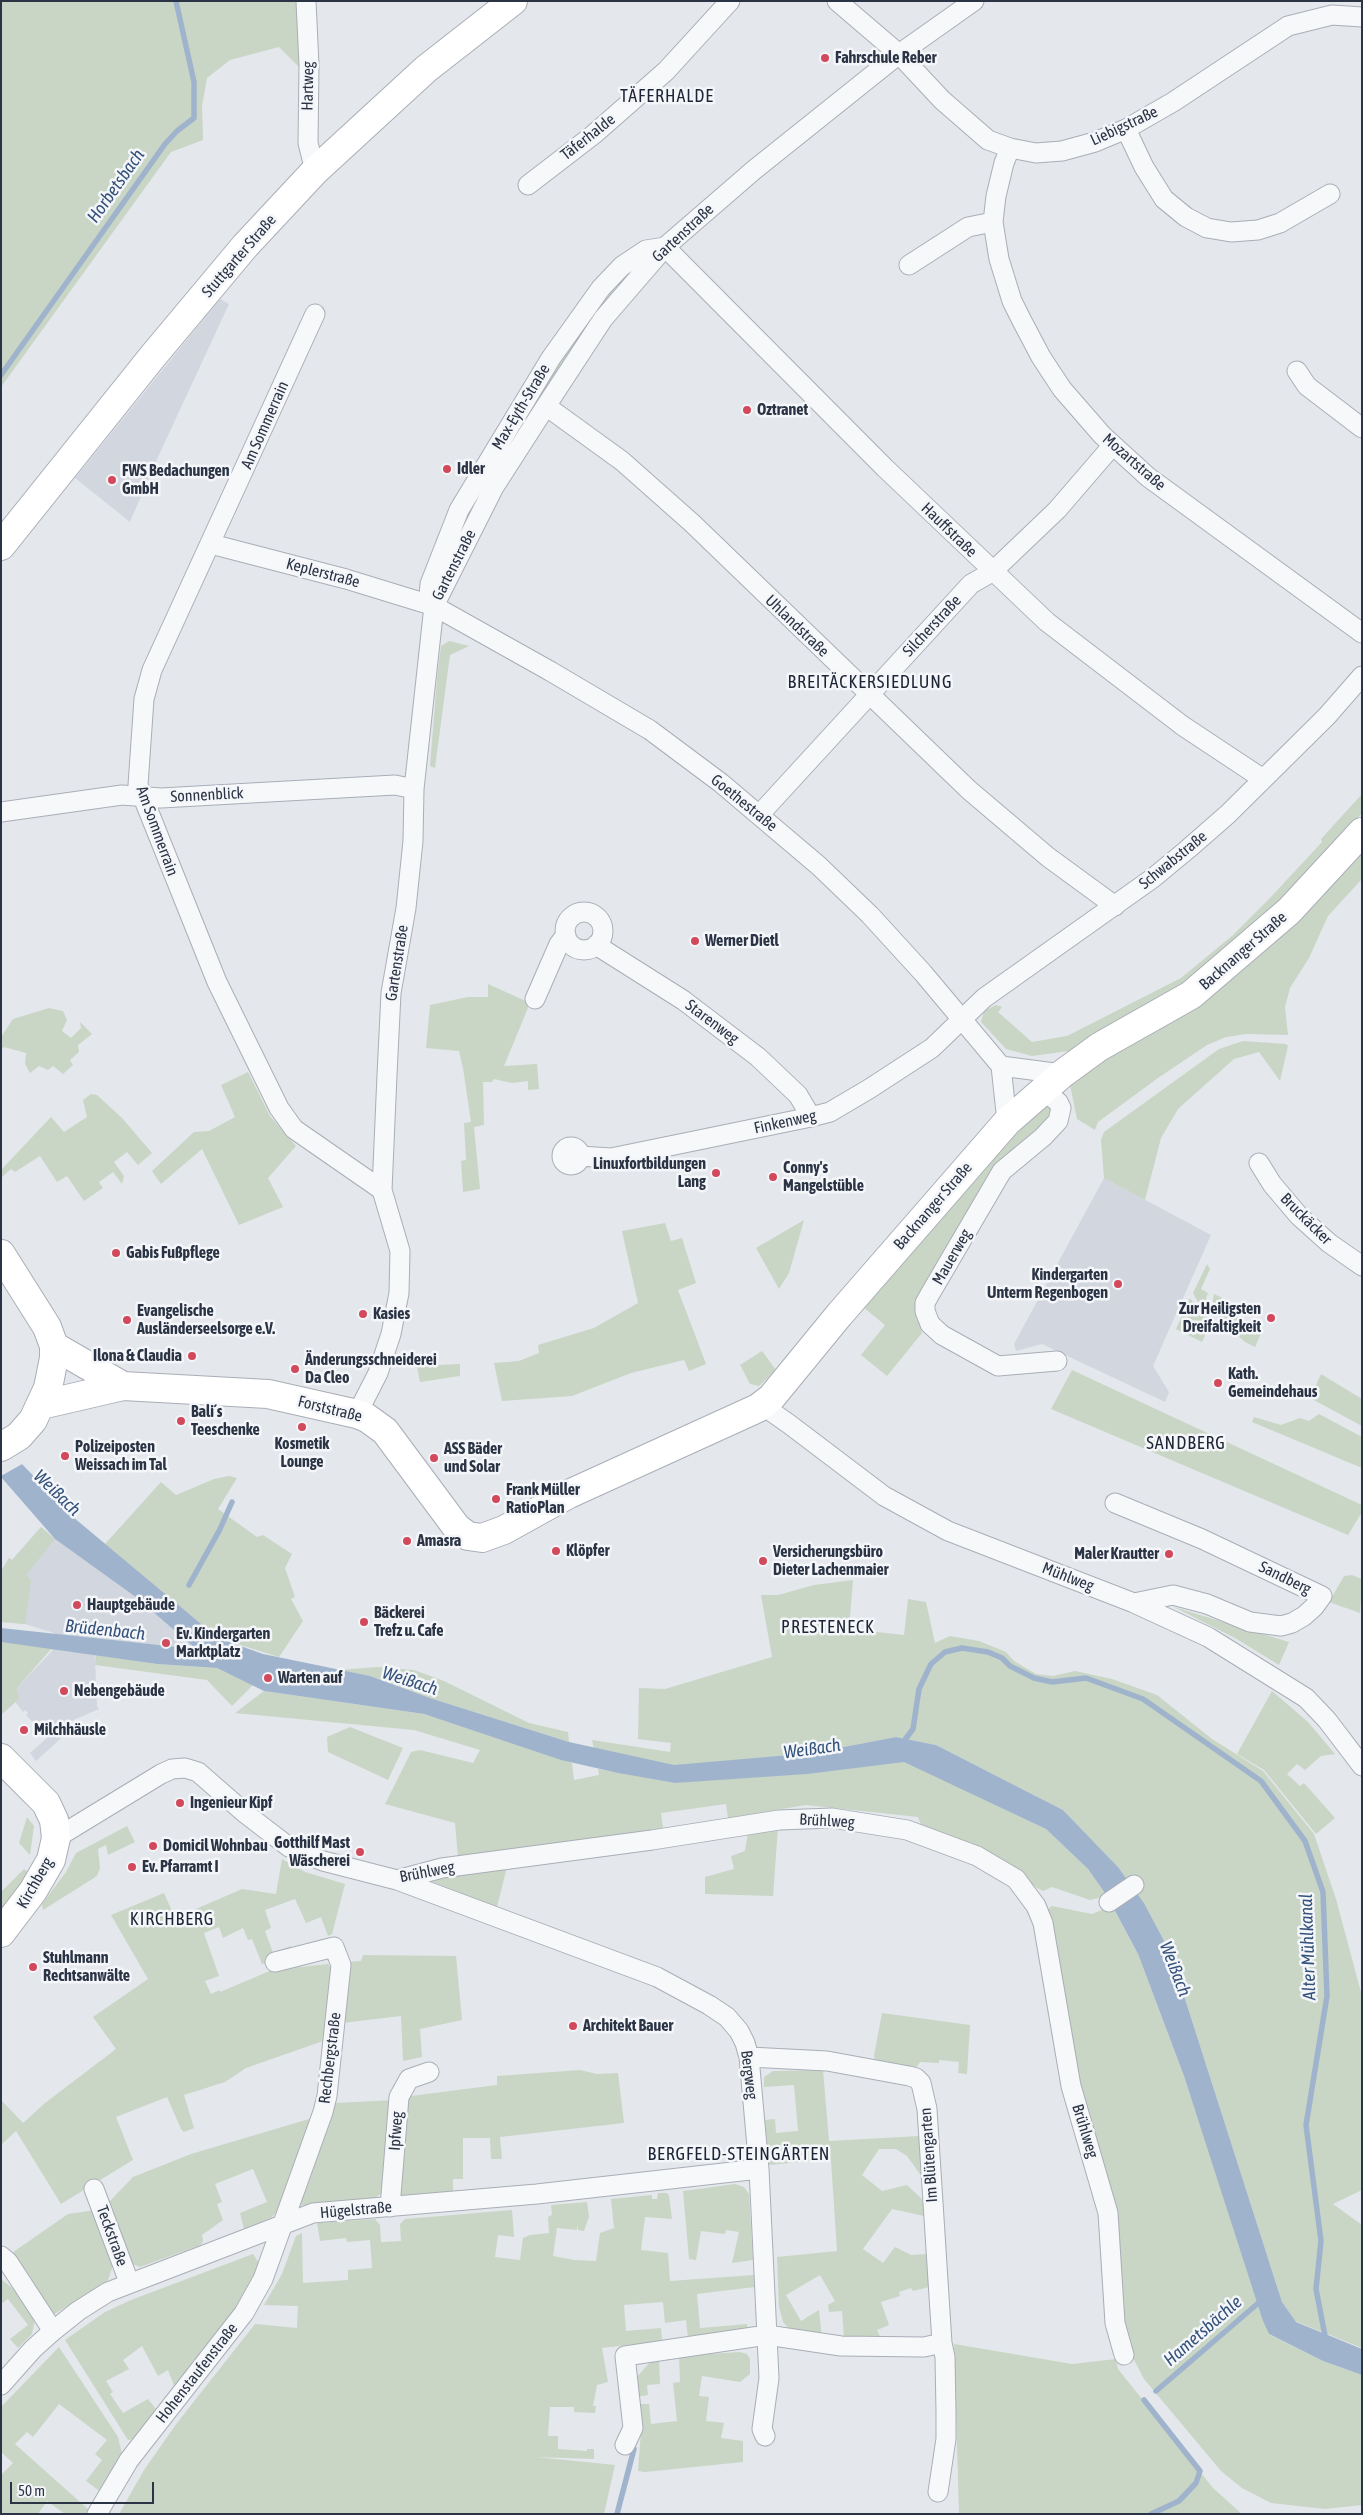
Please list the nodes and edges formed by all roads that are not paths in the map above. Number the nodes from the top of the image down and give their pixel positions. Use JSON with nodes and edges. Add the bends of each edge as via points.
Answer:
{"nodes":[{"id":1,"x":306,"y":1,"type":"edge"},
{"id":2,"x":513,"y":1,"type":"edge"},
{"id":3,"x":730,"y":1,"type":"edge"},
{"id":4,"x":837,"y":1,"type":"edge"},
{"id":5,"x":974,"y":1,"type":"edge"},
{"id":6,"x":1318,"y":9,"type":"edge"},
{"id":7,"x":1362,"y":17,"type":"edge"},
{"id":8,"x":899,"y":54,"type":"junction"},
{"id":9,"x":1126,"y":129,"type":"junction"},
{"id":10,"x":1010,"y":148,"type":"junction"},
{"id":11,"x":315,"y":171,"type":"junction"},
{"id":12,"x":528,"y":185,"type":"dead end"},
{"id":13,"x":1330,"y":194,"type":"dead end"},
{"id":14,"x":993,"y":222,"type":"junction"},
{"id":15,"x":664,"y":247,"type":"junction"},
{"id":16,"x":909,"y":265,"type":"dead end"},
{"id":17,"x":315,"y":314,"type":"dead end"},
{"id":18,"x":1297,"y":371,"type":"dead end"},
{"id":19,"x":546,"y":406,"type":"junction"},
{"id":20,"x":1362,"y":428,"type":"edge"},
{"id":21,"x":1113,"y":445,"type":"junction"},
{"id":22,"x":211,"y":544,"type":"junction"},
{"id":23,"x":1,"y":546,"type":"edge"},
{"id":24,"x":992,"y":572,"type":"junction"},
{"id":25,"x":434,"y":606,"type":"junction"},
{"id":26,"x":1362,"y":633,"type":"edge"},
{"id":27,"x":1362,"y":676,"type":"edge"},
{"id":28,"x":868,"y":694,"type":"junction"},
{"id":29,"x":1263,"y":779,"type":"junction"},
{"id":30,"x":414,"y":790,"type":"junction"},
{"id":31,"x":142,"y":796,"type":"junction"},
{"id":32,"x":1,"y":812,"type":"edge"},
{"id":33,"x":759,"y":815,"type":"junction"},
{"id":34,"x":1362,"y":832,"type":"edge"},
{"id":35,"x":1115,"y":906,"type":"junction"},
{"id":36,"x":566,"y":936,"type":"junction"},
{"id":37,"x":596,"y":945,"type":"junction"},
{"id":38,"x":534,"y":999,"type":"dead end"},
{"id":39,"x":962,"y":1018,"type":"junction"},
{"id":40,"x":1001,"y":1066,"type":"junction"},
{"id":41,"x":1052,"y":1082,"type":"junction"},
{"id":42,"x":811,"y":1117,"type":"junction"},
{"id":43,"x":1007,"y":1122,"type":"junction"},
{"id":44,"x":580,"y":1156,"type":"dead end"},
{"id":45,"x":1259,"y":1163,"type":"dead end"},
{"id":46,"x":382,"y":1190,"type":"junction"},
{"id":47,"x":1,"y":1254,"type":"edge"},
{"id":48,"x":1362,"y":1266,"type":"edge"},
{"id":49,"x":51,"y":1336,"type":"junction"},
{"id":50,"x":1057,"y":1361,"type":"dead end"},
{"id":51,"x":124,"y":1386,"type":"junction"},
{"id":52,"x":41,"y":1405,"type":"junction"},
{"id":53,"x":758,"y":1408,"type":"junction"},
{"id":54,"x":358,"y":1414,"type":"junction"},
{"id":55,"x":10,"y":1441,"type":"edge"},
{"id":56,"x":1115,"y":1503,"type":"dead end"},
{"id":57,"x":482,"y":1538,"type":"joint"},
{"id":58,"x":1134,"y":1603,"type":"junction"},
{"id":59,"x":1,"y":1758,"type":"edge"},
{"id":60,"x":1362,"y":1766,"type":"edge"},
{"id":61,"x":56,"y":1838,"type":"junction"},
{"id":62,"x":397,"y":1880,"type":"junction"},
{"id":63,"x":1134,"y":1885,"type":"dead end"},
{"id":64,"x":1109,"y":1902,"type":"dead end"},
{"id":65,"x":1,"y":1933,"type":"edge"},
{"id":66,"x":274,"y":1962,"type":"dead end"},
{"id":67,"x":749,"y":2057,"type":"junction"},
{"id":68,"x":429,"y":2072,"type":"dead end"},
{"id":69,"x":759,"y":2169,"type":"junction"},
{"id":70,"x":94,"y":2189,"type":"dead end"},
{"id":71,"x":390,"y":2207,"type":"junction"},
{"id":72,"x":284,"y":2225,"type":"junction"},
{"id":73,"x":1,"y":2256,"type":"edge"},
{"id":74,"x":130,"y":2282,"type":"junction"},
{"id":75,"x":53,"y":2331,"type":"junction"},
{"id":76,"x":767,"y":2336,"type":"junction"},
{"id":77,"x":942,"y":2343,"type":"junction"},
{"id":78,"x":1124,"y":2355,"type":"dead end"},
{"id":79,"x":1,"y":2384,"type":"edge"},
{"id":80,"x":766,"y":2436,"type":"dead end"},
{"id":81,"x":629,"y":2437,"type":"dead end"},
{"id":82,"x":938,"y":2492,"type":"dead end"},
{"id":83,"x":97,"y":2514,"type":"edge"}],
"edges":[{"from":1,"to":11,"type":"street","name":"Hartweg","via":[[308,144]]},
{"from":2,"to":11,"type":"street","name":"Stuttgarter Straße","via":[[426,69]]},
{"from":3,"to":12,"type":"street","name":"Täferhalde","via":[[666,71],[593,135]]},
{"from":4,"to":8,"type":"street"},
{"from":5,"to":8,"type":"street","name":"Gartenstraße"},
{"from":6,"to":7,"type":"street","name":"Liebigstraße"},
{"from":6,"to":9,"type":"street","name":"Liebigstraße"},
{"from":8,"to":10,"type":"street","name":"Liebigstraße","via":[[974,129],[988,140]]},
{"from":8,"to":15,"type":"street","name":"Gartenstraße"},
{"from":9,"to":10,"type":"street","name":"Liebigstraße","via":[[1062,151],[1036,153]]},
{"from":9,"to":13,"type":"street","via":[[1164,199],[1186,217],[1207,228],[1243,232],[1258,230],[1280,223]]},
{"from":10,"to":14,"type":"street","name":"Mozartstraße","via":[[998,188]]},
{"from":11,"to":23,"type":"street","name":"Stuttgarter Straße","via":[[245,246]]},
{"from":14,"to":16,"type":"street","via":[[968,227]]},
{"from":14,"to":21,"type":"street","name":"Mozartstraße","via":[[1008,287],[1033,343],[1072,401]]},
{"from":15,"to":19,"type":"street","name":"Gartenstraße","via":[[603,319]]},
{"from":15,"to":24,"type":"street","name":"Hauffstraße"},
{"from":15,"to":25,"type":"street","name":"Max-Eyth-Straße","via":[[646,250],[622,266],[601,288],[551,358],[460,510],[430,584],[429,596]]},
{"from":17,"to":22,"type":"street","name":"Am Sommerrain"},
{"from":18,"to":20,"type":"street","via":[[1307,386]]},
{"from":19,"to":25,"type":"street","name":"Gartenstraße","via":[[494,487]]},
{"from":19,"to":28,"type":"street","name":"Uhlandstraße","via":[[622,461]]},
{"from":21,"to":24,"type":"street","name":"Silcherstraße","via":[[1057,510]]},
{"from":21,"to":26,"type":"street","name":"Mozartstraße","via":[[1148,476]]},
{"from":22,"to":25,"type":"street","name":"Keplerstraße"},
{"from":22,"to":31,"type":"street","name":"Am Sommerrain","via":[[152,670],[141,730],[138,785]]},
{"from":24,"to":28,"type":"street","name":"Silcherstraße","via":[[971,584]]},
{"from":24,"to":29,"type":"street","name":"Hauffstraße","via":[[1046,622],[1129,687]]},
{"from":25,"to":30,"type":"street","name":"Gartenstraße"},
{"from":25,"to":33,"type":"street","name":"Goethestraße","via":[[650,730],[721,782]]},
{"from":27,"to":29,"type":"street","name":"Schwabstraße","via":[[1343,700]]},
{"from":28,"to":33,"type":"street","name":"Silcherstraße"},
{"from":28,"to":35,"type":"street","name":"Uhlandstraße","via":[[969,790],[1048,857]]},
{"from":29,"to":35,"type":"street","name":"Schwabstraße","via":[[1228,814]]},
{"from":30,"to":31,"type":"street","name":"Sonnenblick","via":[[395,785],[161,798]]},
{"from":30,"to":46,"type":"street","name":"Gartenstraße","via":[[406,908],[391,993]]},
{"from":31,"to":32,"type":"street","name":"Sonnenblick"},
{"from":31,"to":46,"type":"street","name":"Am Sommerrain","via":[[217,982],[279,1108],[294,1129]]},
{"from":33,"to":39,"type":"street","name":"Goethestraße","via":[[870,915]]},
{"from":34,"to":41,"type":"street","name":"Backnanger Straße","via":[[1289,911],[1198,990],[1099,1047]]},
{"from":35,"to":39,"type":"street","name":"Schwabstraße","via":[[984,998]]},
{"from":36,"to":37,"type":"street","via":[[578,949],[591,949]]},
{"from":36,"to":37,"type":"street","via":[[570,918],[587,912],[597,918],[602,928]]},
{"from":36,"to":38,"type":"street"},
{"from":37,"to":42,"type":"street","name":"Starenweg","via":[[682,1000],[758,1057],[798,1095]]},
{"from":39,"to":40,"type":"street","name":"Goethestraße"},
{"from":39,"to":42,"type":"street","name":"Finkenweg","via":[[932,1048],[830,1112]]},
{"from":40,"to":41,"type":"street"},
{"from":40,"to":43,"type":"street"},
{"from":41,"to":43,"type":"street","name":"Backnanger Straße"},
{"from":41,"to":50,"type":"street","name":"Mauerweg","via":[[1061,1108],[1058,1121],[1002,1171],[925,1303],[925,1311],[930,1324],[942,1335],[998,1366]]},
{"from":42,"to":44,"type":"street","name":"Finkenweg","via":[[611,1158]]},
{"from":43,"to":53,"type":"street","name":"Backnanger Straße","via":[[771,1398]]},
{"from":45,"to":48,"type":"street","name":"Bruckäcker","via":[[1299,1216]]},
{"from":46,"to":54,"type":"street","name":"Gartenstraße","via":[[400,1251],[399,1293],[378,1374]]},
{"from":47,"to":49,"type":"street"},
{"from":49,"to":51,"type":"street"},
{"from":49,"to":52,"type":"street","via":[[54,1370]]},
{"from":51,"to":52,"type":"street"},
{"from":51,"to":54,"type":"street","name":"Forststraße","via":[[268,1394]]},
{"from":52,"to":55,"type":"street","via":[[33,1420]]},
{"from":53,"to":57,"type":"street","name":"Backnanger Straße","via":[[568,1494],[504,1530]]},
{"from":53,"to":58,"type":"street","name":"Mühlweg","via":[[769,1410],[884,1496],[939,1527]]},
{"from":54,"to":57,"type":"street","name":"Forststraße","via":[[385,1431],[457,1528],[468,1536]]},
{"from":56,"to":58,"type":"street","name":"Sandberg","via":[[1202,1539],[1322,1596],[1304,1616],[1281,1626],[1250,1622],[1207,1604],[1173,1595]]},
{"from":58,"to":60,"type":"street","name":"Mühlweg","via":[[1208,1637],[1306,1698]]},
{"from":59,"to":61,"type":"street","name":"Kirchberg","via":[[40,1794],[54,1820]]},
{"from":61,"to":62,"type":"street","name":"Brühlweg","via":[[144,1784],[172,1769],[184,1768],[198,1772],[288,1848],[323,1861]]},
{"from":61,"to":65,"type":"street","name":"Kirchberg","via":[[50,1860],[33,1891]]},
{"from":62,"to":67,"type":"street","name":"Bergweg","via":[[629,1966],[684,1990],[726,2017],[739,2031]]},
{"from":62,"to":78,"type":"street","name":"Brühlweg","via":[[442,1868],[652,1840],[729,1826],[832,1818],[920,1833],[977,1856],[1016,1879],[1036,1906],[1043,1923],[1071,2086],[1108,2214],[1115,2323]]},
{"from":63,"to":64,"type":"street"},
{"from":66,"to":72,"type":"street","name":"Rechbergstraße","via":[[334,1947],[341,1965],[327,2096]]},
{"from":67,"to":69,"type":"street","name":"Bergweg"},
{"from":67,"to":77,"type":"street","name":"Im Blütengarten","via":[[827,2060],[909,2076],[921,2084],[927,2109]]},
{"from":68,"to":71,"type":"street","name":"Ipfweg","via":[[409,2079],[398,2097]]},
{"from":69,"to":71,"type":"street","name":"Hügelstraße"},
{"from":69,"to":76,"type":"street","name":"Bergweg"},
{"from":70,"to":74,"type":"street","name":"Teckstraße"},
{"from":71,"to":72,"type":"street","name":"Hügelstraße","via":[[313,2213]]},
{"from":72,"to":74,"type":"street","name":"Hügelstraße"},
{"from":72,"to":83,"type":"street","name":"Hohenstaufenstraße","via":[[264,2279],[244,2313],[129,2460]]},
{"from":73,"to":75,"type":"street"},
{"from":74,"to":75,"type":"street","name":"Hügelstraße","via":[[88,2304]]},
{"from":75,"to":79,"type":"street","name":"Hügelstraße"},
{"from":76,"to":77,"type":"street","via":[[841,2346]]},
{"from":76,"to":80,"type":"street","name":"Bergweg","via":[[769,2378],[762,2428]]},
{"from":76,"to":81,"type":"street","via":[[625,2356]]},
{"from":77,"to":82,"type":"street","name":"Im Blütengarten","via":[[946,2439]]}]}
